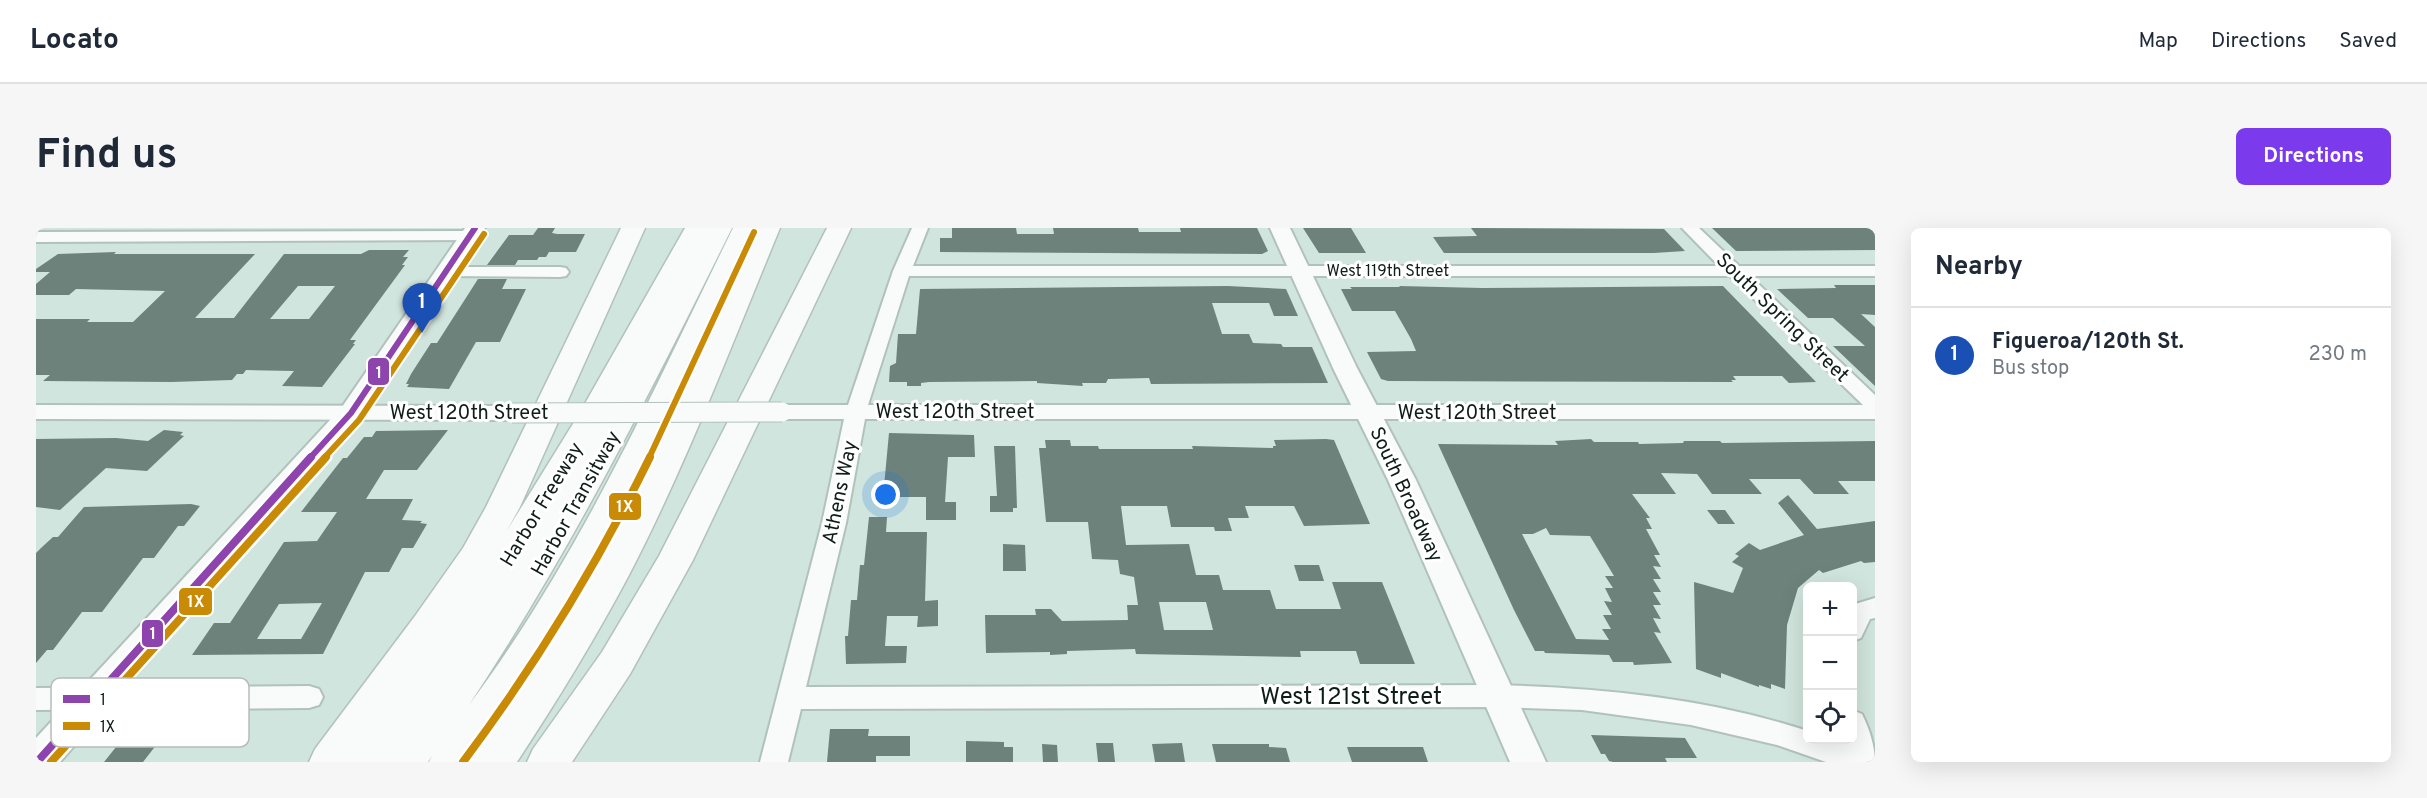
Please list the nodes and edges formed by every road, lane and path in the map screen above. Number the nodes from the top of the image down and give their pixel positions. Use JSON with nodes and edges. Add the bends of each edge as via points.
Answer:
{"nodes":[{"id":1,"x":627,"y":228,"type":"edge"},
{"id":2,"x":633,"y":228,"type":"edge"},
{"id":3,"x":682,"y":228,"type":"edge"},
{"id":4,"x":697,"y":228,"type":"edge"},
{"id":5,"x":720,"y":228,"type":"edge"},
{"id":6,"x":745,"y":228,"type":"edge"},
{"id":7,"x":768,"y":228,"type":"edge"},
{"id":8,"x":789,"y":228,"type":"edge"},
{"id":9,"x":839,"y":228,"type":"edge"},
{"id":10,"x":920,"y":228,"type":"edge"},
{"id":11,"x":1280,"y":228,"type":"edge"},
{"id":12,"x":1690,"y":228,"type":"edge"},
{"id":13,"x":473,"y":232,"type":"edge"},
{"id":14,"x":50,"y":234,"type":"edge"},
{"id":15,"x":36,"y":249,"type":"edge"},
{"id":16,"x":1299,"y":270,"type":"junction"},
{"id":17,"x":902,"y":271,"type":"junction"},
{"id":18,"x":1735,"y":271,"type":"junction"},
{"id":19,"x":1875,"y":271,"type":"edge"},
{"id":20,"x":446,"y":272,"type":"junction"},
{"id":21,"x":560,"y":272,"type":"dead end"},
{"id":22,"x":600,"y":299,"type":"junction"},
{"id":23,"x":721,"y":336,"type":"junction"},
{"id":24,"x":611,"y":384,"type":"junction"},
{"id":25,"x":1875,"y":406,"type":"edge"},
{"id":26,"x":856,"y":411,"type":"junction"},
{"id":27,"x":1367,"y":411,"type":"junction"},
{"id":28,"x":36,"y":412,"type":"edge"},
{"id":29,"x":351,"y":412,"type":"junction"},
{"id":30,"x":1875,"y":412,"type":"edge"},
{"id":31,"x":1875,"y":608,"type":"edge"},
{"id":32,"x":1857,"y":620,"type":"edge"},
{"id":33,"x":111,"y":678,"type":"edge"},
{"id":34,"x":1498,"y":696,"type":"junction"},
{"id":35,"x":309,"y":697,"type":"dead end"},
{"id":36,"x":249,"y":698,"type":"edge"},
{"id":37,"x":790,"y":698,"type":"junction"},
{"id":38,"x":1857,"y":740,"type":"edge"},
{"id":39,"x":51,"y":746,"type":"edge"},
{"id":40,"x":37,"y":762,"type":"edge"},
{"id":41,"x":330,"y":762,"type":"edge"},
{"id":42,"x":358,"y":762,"type":"edge"},
{"id":43,"x":403,"y":762,"type":"edge"},
{"id":44,"x":450,"y":762,"type":"edge"},
{"id":45,"x":493,"y":762,"type":"edge"},
{"id":46,"x":549,"y":762,"type":"edge"},
{"id":47,"x":774,"y":762,"type":"edge"},
{"id":48,"x":1528,"y":762,"type":"edge"},
{"id":49,"x":1863,"y":762,"type":"edge"}],
"edges":[{"from":1,"to":22,"type":"highway"},
{"from":2,"to":22,"type":"highway"},
{"from":3,"to":24,"type":"highway"},
{"from":4,"to":24,"type":"highway","name":"Harbor Freeway"},
{"from":5,"to":43,"type":"highway","name":"Harbor Transitway","via":[[594,474],[552,547],[488,649]]},
{"from":6,"to":44,"type":"highway","name":"Harbor Transitway","via":[[601,530],[546,621]]},
{"from":7,"to":23,"type":"highway"},
{"from":8,"to":23,"type":"highway","via":[[764,279]]},
{"from":9,"to":46,"type":"highway","via":[[675,560],[616,663]]},
{"from":10,"to":17,"type":"street","name":"Athens Way"},
{"from":11,"to":16,"type":"main road","name":"South Broadway"},
{"from":12,"to":18,"type":"street","name":"South Spring Street"},
{"from":13,"to":14,"type":"street"},
{"from":13,"to":20,"type":"main road"},
{"from":14,"to":15,"type":"street"},
{"from":16,"to":17,"type":"street","name":"West 119th Street"},
{"from":16,"to":18,"type":"street","name":"West 119th Street"},
{"from":16,"to":27,"type":"main road","name":"South Broadway"},
{"from":17,"to":26,"type":"street","name":"Athens Way"},
{"from":18,"to":19,"type":"street","name":"West 119th Street"},
{"from":18,"to":25,"type":"street","name":"South Spring Street"},
{"from":20,"to":21,"type":"street"},
{"from":20,"to":29,"type":"main road"},
{"from":22,"to":41,"type":"highway","via":[[519,475],[480,547],[428,627]]},
{"from":23,"to":45,"type":"highway","via":[[611,573],[530,710]]},
{"from":24,"to":42,"type":"highway","name":"Harbor Freeway","via":[[493,584],[447,650]]},
{"from":26,"to":27,"type":"street","name":"West 120th Street"},
{"from":26,"to":29,"type":"street","name":"West 120th Street","bridge":true},
{"from":26,"to":37,"type":"street","name":"Athens Way","via":[[834,523]]},
{"from":27,"to":30,"type":"street","name":"West 120th Street"},
{"from":27,"to":34,"type":"main road","name":"South Broadway"},
{"from":28,"to":29,"type":"street","name":"West 120th Street"},
{"from":29,"to":33,"type":"main road"},
{"from":31,"to":32,"type":"street","via":[[1861,612]]},
{"from":34,"to":37,"type":"street","name":"West 121st Street"},
{"from":34,"to":48,"type":"main road","name":"South Broadway"},
{"from":34,"to":49,"type":"street","name":"West 121st Street","via":[[1582,699],[1691,713],[1777,733]]},
{"from":35,"to":36,"type":"street"},
{"from":37,"to":47,"type":"street","name":"Athens Way"},
{"from":38,"to":49,"type":"street","name":"West 121st Street"},
{"from":39,"to":40,"type":"main road"}]}
